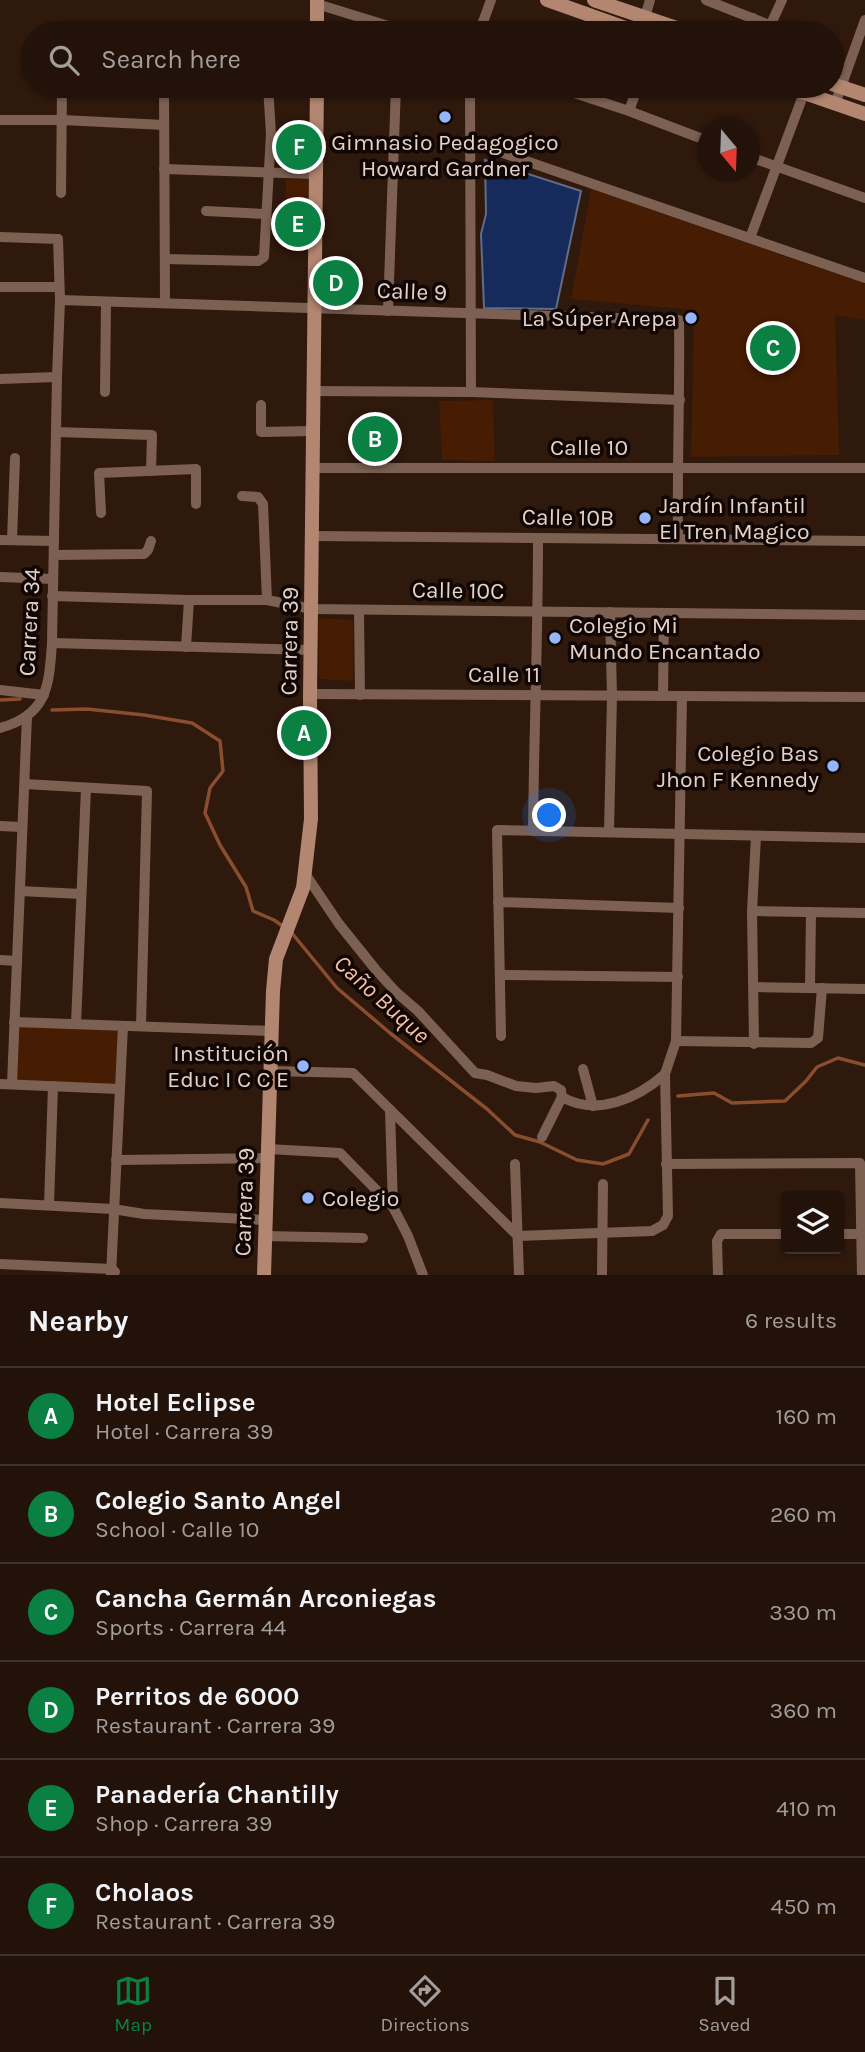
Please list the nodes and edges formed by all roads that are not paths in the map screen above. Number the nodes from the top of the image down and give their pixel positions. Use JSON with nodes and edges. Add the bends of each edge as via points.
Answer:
{"nodes":[{"id":1,"x":491,"y":0,"type":"edge"},
{"id":2,"x":547,"y":0,"type":"edge"},
{"id":3,"x":594,"y":0,"type":"edge"},
{"id":4,"x":650,"y":0,"type":"edge"},
{"id":5,"x":706,"y":0,"type":"edge"},
{"id":6,"x":782,"y":0,"type":"edge"},
{"id":7,"x":317,"y":2,"type":"edge"},
{"id":8,"x":645,"y":17,"type":"junction"},
{"id":9,"x":752,"y":18,"type":"junction"},
{"id":10,"x":865,"y":20,"type":"edge"},
{"id":11,"x":317,"y":21,"type":"edge"},
{"id":12,"x":370,"y":21,"type":"edge"},
{"id":13,"x":483,"y":21,"type":"edge"},
{"id":14,"x":606,"y":21,"type":"edge"},
{"id":15,"x":656,"y":21,"type":"edge"},
{"id":16,"x":751,"y":21,"type":"edge"},
{"id":17,"x":759,"y":21,"type":"edge"},
{"id":18,"x":772,"y":21,"type":"edge"},
{"id":19,"x":844,"y":67,"type":"edge"},
{"id":20,"x":844,"y":88,"type":"edge"},
{"id":21,"x":865,"y":95,"type":"edge"},
{"id":22,"x":62,"y":98,"type":"edge"},
{"id":23,"x":164,"y":98,"type":"edge"},
{"id":24,"x":269,"y":98,"type":"edge"},
{"id":25,"x":317,"y":98,"type":"edge"},
{"id":26,"x":396,"y":98,"type":"edge"},
{"id":27,"x":471,"y":98,"type":"edge"},
{"id":28,"x":589,"y":98,"type":"edge"},
{"id":29,"x":634,"y":98,"type":"edge"},
{"id":30,"x":802,"y":98,"type":"edge"},
{"id":31,"x":818,"y":98,"type":"edge"},
{"id":32,"x":835,"y":98,"type":"edge"},
{"id":33,"x":835,"y":104,"type":"junction"},
{"id":34,"x":865,"y":106,"type":"edge"},
{"id":35,"x":629,"y":111,"type":"junction"},
{"id":36,"x":865,"y":114,"type":"edge"},
{"id":37,"x":0,"y":120,"type":"edge"},
{"id":38,"x":62,"y":120,"type":"junction"},
{"id":39,"x":164,"y":125,"type":"junction"},
{"id":40,"x":697,"y":137,"type":"edge"},
{"id":41,"x":471,"y":142,"type":"junction"},
{"id":42,"x":760,"y":161,"type":"edge"},
{"id":43,"x":776,"y":167,"type":"junction"},
{"id":44,"x":164,"y":169,"type":"junction"},
{"id":45,"x":269,"y":174,"type":"junction"},
{"id":46,"x":316,"y":174,"type":"junction"},
{"id":47,"x":61,"y":193,"type":"dead end"},
{"id":48,"x":865,"y":198,"type":"edge"},
{"id":49,"x":206,"y":211,"type":"dead end"},
{"id":50,"x":266,"y":214,"type":"junction"},
{"id":51,"x":0,"y":237,"type":"edge"},
{"id":52,"x":750,"y":238,"type":"junction"},
{"id":53,"x":165,"y":259,"type":"junction"},
{"id":54,"x":865,"y":278,"type":"edge"},
{"id":55,"x":0,"y":287,"type":"edge"},
{"id":56,"x":59,"y":287,"type":"junction"},
{"id":57,"x":60,"y":300,"type":"junction"},
{"id":58,"x":106,"y":302,"type":"junction"},
{"id":59,"x":165,"y":303,"type":"junction"},
{"id":60,"x":315,"y":308,"type":"junction"},
{"id":61,"x":388,"y":311,"type":"junction"},
{"id":62,"x":470,"y":313,"type":"junction"},
{"id":63,"x":57,"y":377,"type":"junction"},
{"id":64,"x":0,"y":379,"type":"edge"},
{"id":65,"x":314,"y":391,"type":"junction"},
{"id":66,"x":104,"y":392,"type":"dead end"},
{"id":67,"x":471,"y":392,"type":"junction"},
{"id":68,"x":680,"y":400,"type":"junction"},
{"id":69,"x":261,"y":405,"type":"dead end"},
{"id":70,"x":314,"y":431,"type":"junction"},
{"id":71,"x":56,"y":432,"type":"junction"},
{"id":72,"x":15,"y":458,"type":"dead end"},
{"id":73,"x":314,"y":468,"type":"junction"},
{"id":74,"x":677,"y":468,"type":"junction"},
{"id":75,"x":865,"y":468,"type":"edge"},
{"id":76,"x":151,"y":471,"type":"junction"},
{"id":77,"x":242,"y":496,"type":"dead end"},
{"id":78,"x":196,"y":504,"type":"dead end"},
{"id":79,"x":101,"y":513,"type":"dead end"},
{"id":80,"x":313,"y":536,"type":"junction"},
{"id":81,"x":538,"y":538,"type":"junction"},
{"id":82,"x":678,"y":539,"type":"junction"},
{"id":83,"x":0,"y":540,"type":"edge"},
{"id":84,"x":12,"y":540,"type":"junction"},
{"id":85,"x":54,"y":541,"type":"junction"},
{"id":86,"x":151,"y":541,"type":"dead end"},
{"id":87,"x":865,"y":541,"type":"edge"},
{"id":88,"x":54,"y":555,"type":"junction"},
{"id":89,"x":0,"y":577,"type":"edge"},
{"id":90,"x":53,"y":579,"type":"junction"},
{"id":91,"x":52,"y":596,"type":"junction"},
{"id":92,"x":189,"y":600,"type":"junction"},
{"id":93,"x":267,"y":600,"type":"junction"},
{"id":94,"x":312,"y":609,"type":"junction"},
{"id":95,"x":359,"y":610,"type":"junction"},
{"id":96,"x":538,"y":612,"type":"junction"},
{"id":97,"x":610,"y":612,"type":"junction"},
{"id":98,"x":664,"y":613,"type":"junction"},
{"id":99,"x":865,"y":615,"type":"edge"},
{"id":100,"x":52,"y":643,"type":"junction"},
{"id":101,"x":186,"y":647,"type":"junction"},
{"id":102,"x":311,"y":650,"type":"junction"},
{"id":103,"x":0,"y":690,"type":"edge"},
{"id":104,"x":310,"y":694,"type":"junction"},
{"id":105,"x":44,"y":695,"type":"junction"},
{"id":106,"x":360,"y":695,"type":"junction"},
{"id":107,"x":535,"y":695,"type":"junction"},
{"id":108,"x":612,"y":696,"type":"junction"},
{"id":109,"x":663,"y":696,"type":"junction"},
{"id":110,"x":682,"y":696,"type":"junction"},
{"id":111,"x":865,"y":697,"type":"edge"},
{"id":112,"x":27,"y":716,"type":"junction"},
{"id":113,"x":0,"y":728,"type":"edge"},
{"id":114,"x":24,"y":784,"type":"junction"},
{"id":115,"x":86,"y":788,"type":"junction"},
{"id":116,"x":0,"y":826,"type":"edge"},
{"id":117,"x":22,"y":827,"type":"junction"},
{"id":118,"x":533,"y":831,"type":"junction"},
{"id":119,"x":609,"y":832,"type":"junction"},
{"id":120,"x":680,"y":834,"type":"junction"},
{"id":121,"x":756,"y":836,"type":"junction"},
{"id":122,"x":865,"y":838,"type":"edge"},
{"id":123,"x":306,"y":875,"type":"junction"},
{"id":124,"x":20,"y":891,"type":"junction"},
{"id":125,"x":81,"y":894,"type":"junction"},
{"id":126,"x":498,"y":902,"type":"junction"},
{"id":127,"x":679,"y":908,"type":"junction"},
{"id":128,"x":752,"y":911,"type":"junction"},
{"id":129,"x":811,"y":912,"type":"junction"},
{"id":130,"x":865,"y":912,"type":"edge"},
{"id":131,"x":0,"y":960,"type":"edge"},
{"id":132,"x":17,"y":961,"type":"junction"},
{"id":133,"x":500,"y":975,"type":"junction"},
{"id":134,"x":678,"y":977,"type":"junction"},
{"id":135,"x":754,"y":987,"type":"junction"},
{"id":136,"x":810,"y":988,"type":"junction"},
{"id":137,"x":822,"y":988,"type":"junction"},
{"id":138,"x":865,"y":989,"type":"edge"},
{"id":139,"x":14,"y":1022,"type":"junction"},
{"id":140,"x":76,"y":1024,"type":"junction"},
{"id":141,"x":122,"y":1026,"type":"junction"},
{"id":142,"x":141,"y":1026,"type":"junction"},
{"id":143,"x":272,"y":1031,"type":"junction"},
{"id":144,"x":501,"y":1036,"type":"dead end"},
{"id":145,"x":676,"y":1041,"type":"junction"},
{"id":146,"x":754,"y":1044,"type":"junction"},
{"id":147,"x":583,"y":1069,"type":"dead end"},
{"id":148,"x":271,"y":1071,"type":"junction"},
{"id":149,"x":665,"y":1074,"type":"junction"},
{"id":150,"x":4,"y":1084,"type":"edge"},
{"id":151,"x":53,"y":1086,"type":"junction"},
{"id":152,"x":119,"y":1089,"type":"junction"},
{"id":153,"x":0,"y":1093,"type":"edge"},
{"id":154,"x":562,"y":1097,"type":"junction"},
{"id":155,"x":593,"y":1106,"type":"junction"},
{"id":156,"x":390,"y":1110,"type":"junction"},
{"id":157,"x":542,"y":1137,"type":"dead end"},
{"id":158,"x":268,"y":1153,"type":"junction"},
{"id":159,"x":116,"y":1160,"type":"junction"},
{"id":160,"x":515,"y":1164,"type":"dead end"},
{"id":161,"x":666,"y":1164,"type":"junction"},
{"id":162,"x":603,"y":1184,"type":"dead end"},
{"id":163,"x":0,"y":1202,"type":"edge"},
{"id":164,"x":49,"y":1205,"type":"junction"},
{"id":165,"x":393,"y":1207,"type":"junction"},
{"id":166,"x":113,"y":1209,"type":"junction"},
{"id":167,"x":265,"y":1220,"type":"junction"},
{"id":168,"x":601,"y":1233,"type":"junction"},
{"id":169,"x":781,"y":1234,"type":"edge"},
{"id":170,"x":844,"y":1234,"type":"edge"},
{"id":171,"x":861,"y":1234,"type":"junction"},
{"id":172,"x":265,"y":1236,"type":"junction"},
{"id":173,"x":518,"y":1236,"type":"junction"},
{"id":174,"x":363,"y":1238,"type":"dead end"},
{"id":175,"x":0,"y":1264,"type":"edge"},
{"id":176,"x":54,"y":1271,"type":"edge"},
{"id":177,"x":114,"y":1273,"type":"edge"},
{"id":178,"x":264,"y":1275,"type":"edge"},
{"id":179,"x":423,"y":1275,"type":"edge"},
{"id":180,"x":519,"y":1275,"type":"edge"},
{"id":181,"x":602,"y":1275,"type":"edge"},
{"id":182,"x":718,"y":1275,"type":"edge"},
{"id":183,"x":862,"y":1275,"type":"edge"}],
"edges":[{"from":1,"to":13,"type":"street"},
{"from":2,"to":14,"type":"street"},
{"from":3,"to":8,"type":"street"},
{"from":4,"to":8,"type":"street"},
{"from":5,"to":9,"type":"street"},
{"from":6,"to":18,"type":"street"},
{"from":7,"to":11,"type":"street"},
{"from":7,"to":12,"type":"street"},
{"from":8,"to":15,"type":"street"},
{"from":9,"to":16,"type":"street"},
{"from":9,"to":17,"type":"street"},
{"from":10,"to":19,"type":"street"},
{"from":20,"to":21,"type":"street"},
{"from":22,"to":38,"type":"street"},
{"from":23,"to":39,"type":"street"},
{"from":24,"to":45,"type":"street"},
{"from":25,"to":46,"type":"street","name":"Carrera 39"},
{"from":26,"to":61,"type":"street"},
{"from":27,"to":41,"type":"street"},
{"from":28,"to":35,"type":"street"},
{"from":29,"to":35,"type":"street"},
{"from":30,"to":43,"type":"street"},
{"from":31,"to":33,"type":"street"},
{"from":32,"to":33,"type":"street"},
{"from":33,"to":34,"type":"street","via":[[850,101]]},
{"from":33,"to":36,"type":"street"},
{"from":35,"to":40,"type":"street"},
{"from":37,"to":38,"type":"street"},
{"from":38,"to":39,"type":"street"},
{"from":38,"to":47,"type":"street"},
{"from":39,"to":44,"type":"street"},
{"from":41,"to":52,"type":"street"},
{"from":41,"to":62,"type":"street"},
{"from":42,"to":43,"type":"street"},
{"from":43,"to":48,"type":"street"},
{"from":43,"to":52,"type":"street"},
{"from":44,"to":45,"type":"street"},
{"from":44,"to":53,"type":"street"},
{"from":45,"to":46,"type":"street"},
{"from":45,"to":50,"type":"street"},
{"from":46,"to":60,"type":"street","name":"Carrera 39"},
{"from":49,"to":50,"type":"street"},
{"from":50,"to":53,"type":"street","via":[[264,257],[258,261]]},
{"from":51,"to":56,"type":"street","name":"Carrera 34","via":[[58,239]]},
{"from":52,"to":54,"type":"street"},
{"from":53,"to":59,"type":"street"},
{"from":55,"to":56,"type":"street"},
{"from":56,"to":57,"type":"street","name":"Carrera 34"},
{"from":57,"to":58,"type":"street","name":"Calle 9"},
{"from":57,"to":63,"type":"street","name":"Carrera 34"},
{"from":58,"to":59,"type":"street","name":"Calle 9"},
{"from":58,"to":66,"type":"street"},
{"from":59,"to":60,"type":"street","name":"Calle 9"},
{"from":60,"to":61,"type":"street","name":"Calle 9"},
{"from":60,"to":65,"type":"street","name":"Carrera 39"},
{"from":61,"to":62,"type":"street","name":"Calle 9"},
{"from":62,"to":67,"type":"street"},
{"from":62,"to":68,"type":"street","name":"Calle 9","via":[[679,320]]},
{"from":63,"to":64,"type":"street"},
{"from":63,"to":71,"type":"street","name":"Carrera 34"},
{"from":65,"to":67,"type":"street"},
{"from":65,"to":70,"type":"street","name":"Carrera 39"},
{"from":67,"to":68,"type":"street"},
{"from":68,"to":74,"type":"street"},
{"from":69,"to":70,"type":"street","via":[[261,432]]},
{"from":70,"to":73,"type":"street","name":"Carrera 39"},
{"from":71,"to":76,"type":"street","via":[[152,435]]},
{"from":71,"to":85,"type":"street","name":"Carrera 34"},
{"from":72,"to":84,"type":"street"},
{"from":73,"to":74,"type":"street","name":"Calle 10"},
{"from":73,"to":80,"type":"street","name":"Carrera 39"},
{"from":74,"to":75,"type":"street","name":"Calle 10"},
{"from":74,"to":82,"type":"street"},
{"from":76,"to":78,"type":"street","via":[[195,469]]},
{"from":76,"to":79,"type":"street","via":[[99,473]]},
{"from":77,"to":93,"type":"street","via":[[258,497],[263,504]]},
{"from":80,"to":81,"type":"street","name":"Calle 10B"},
{"from":80,"to":94,"type":"street","name":"Carrera 39"},
{"from":81,"to":82,"type":"street","name":"Calle 10B"},
{"from":81,"to":96,"type":"street"},
{"from":82,"to":87,"type":"street","name":"Calle 10B"},
{"from":83,"to":84,"type":"street"},
{"from":84,"to":85,"type":"street"},
{"from":85,"to":88,"type":"street","name":"Carrera 34"},
{"from":86,"to":88,"type":"street","via":[[144,554]]},
{"from":88,"to":90,"type":"street","name":"Carrera 34"},
{"from":89,"to":90,"type":"street"},
{"from":90,"to":91,"type":"street","name":"Carrera 34"},
{"from":91,"to":92,"type":"street","name":"Calle 10C"},
{"from":91,"to":100,"type":"street","name":"Carrera 34"},
{"from":92,"to":93,"type":"street","name":"Calle 10C"},
{"from":92,"to":101,"type":"street"},
{"from":93,"to":94,"type":"street","name":"Calle 10C"},
{"from":94,"to":95,"type":"street","name":"Calle 10C"},
{"from":94,"to":102,"type":"street","name":"Carrera 39"},
{"from":95,"to":96,"type":"street","name":"Calle 10C"},
{"from":95,"to":106,"type":"street"},
{"from":96,"to":97,"type":"street","name":"Calle 10C"},
{"from":96,"to":107,"type":"street"},
{"from":97,"to":98,"type":"street","name":"Calle 10C"},
{"from":97,"to":108,"type":"street"},
{"from":98,"to":99,"type":"street","name":"Calle 10C"},
{"from":98,"to":109,"type":"street"},
{"from":100,"to":101,"type":"street"},
{"from":100,"to":105,"type":"street","name":"Carrera 34"},
{"from":101,"to":102,"type":"street"},
{"from":102,"to":104,"type":"street","name":"Carrera 39"},
{"from":103,"to":105,"type":"street"},
{"from":104,"to":106,"type":"street","name":"Calle 11"},
{"from":104,"to":123,"type":"street","name":"Carrera 39","via":[[311,819]]},
{"from":105,"to":112,"type":"street","name":"Carrera 34"},
{"from":106,"to":107,"type":"street","name":"Calle 11"},
{"from":107,"to":108,"type":"street","name":"Calle 11"},
{"from":107,"to":118,"type":"street"},
{"from":108,"to":109,"type":"street","name":"Calle 11"},
{"from":108,"to":119,"type":"street"},
{"from":109,"to":110,"type":"street","name":"Calle 11"},
{"from":110,"to":111,"type":"street","name":"Calle 11"},
{"from":110,"to":120,"type":"street"},
{"from":112,"to":113,"type":"street"},
{"from":112,"to":114,"type":"street"},
{"from":114,"to":115,"type":"street"},
{"from":114,"to":117,"type":"street"},
{"from":115,"to":125,"type":"street"},
{"from":115,"to":142,"type":"street","via":[[147,791]]},
{"from":116,"to":117,"type":"street"},
{"from":117,"to":124,"type":"street"},
{"from":118,"to":119,"type":"street"},
{"from":118,"to":126,"type":"street","via":[[497,830]]},
{"from":119,"to":120,"type":"street"},
{"from":120,"to":121,"type":"street"},
{"from":120,"to":127,"type":"street"},
{"from":121,"to":122,"type":"street"},
{"from":121,"to":128,"type":"street"},
{"from":123,"to":143,"type":"street","name":"Carrera 39","via":[[276,959]]},
{"from":123,"to":154,"type":"street","via":[[370,963],[475,1073],[520,1087],[555,1086]]},
{"from":124,"to":125,"type":"street"},
{"from":124,"to":132,"type":"street"},
{"from":125,"to":140,"type":"street"},
{"from":126,"to":127,"type":"street"},
{"from":126,"to":133,"type":"street"},
{"from":127,"to":134,"type":"street"},
{"from":128,"to":129,"type":"street"},
{"from":128,"to":135,"type":"street"},
{"from":129,"to":130,"type":"street"},
{"from":129,"to":136,"type":"street"},
{"from":131,"to":132,"type":"street"},
{"from":132,"to":139,"type":"street"},
{"from":133,"to":134,"type":"street"},
{"from":133,"to":144,"type":"street"},
{"from":134,"to":145,"type":"street"},
{"from":135,"to":136,"type":"street"},
{"from":135,"to":146,"type":"street"},
{"from":136,"to":137,"type":"street"},
{"from":137,"to":138,"type":"street"},
{"from":137,"to":146,"type":"street","via":[[818,1038],[811,1043]]},
{"from":139,"to":140,"type":"street"},
{"from":139,"to":150,"type":"street"},
{"from":140,"to":141,"type":"street"},
{"from":141,"to":142,"type":"street"},
{"from":141,"to":152,"type":"street"},
{"from":142,"to":143,"type":"street"},
{"from":143,"to":148,"type":"street","name":"Carrera 39"},
{"from":145,"to":146,"type":"street"},
{"from":145,"to":149,"type":"street"},
{"from":147,"to":155,"type":"street"},
{"from":148,"to":156,"type":"street","via":[[353,1073]]},
{"from":148,"to":158,"type":"street","name":"Carrera 39"},
{"from":149,"to":155,"type":"street","via":[[626,1098]]},
{"from":149,"to":161,"type":"street"},
{"from":150,"to":151,"type":"street"},
{"from":150,"to":153,"type":"street"},
{"from":151,"to":152,"type":"street"},
{"from":151,"to":164,"type":"street"},
{"from":152,"to":159,"type":"street"},
{"from":154,"to":155,"type":"street"},
{"from":154,"to":157,"type":"street"},
{"from":156,"to":165,"type":"street"},
{"from":156,"to":173,"type":"street"},
{"from":158,"to":159,"type":"street"},
{"from":158,"to":165,"type":"street","via":[[340,1153]]},
{"from":158,"to":167,"type":"street","name":"Carrera 39"},
{"from":159,"to":166,"type":"street"},
{"from":160,"to":173,"type":"street"},
{"from":161,"to":168,"type":"street","via":[[668,1216],[663,1225],[652,1231]]},
{"from":161,"to":171,"type":"street","via":[[860,1163]]},
{"from":162,"to":168,"type":"street"},
{"from":163,"to":164,"type":"street"},
{"from":164,"to":166,"type":"street"},
{"from":165,"to":179,"type":"street"},
{"from":166,"to":167,"type":"street"},
{"from":166,"to":177,"type":"street"},
{"from":167,"to":172,"type":"street","name":"Carrera 39"},
{"from":168,"to":173,"type":"street"},
{"from":168,"to":181,"type":"street"},
{"from":169,"to":182,"type":"street","via":[[721,1234]]},
{"from":170,"to":171,"type":"street"},
{"from":171,"to":183,"type":"street"},
{"from":172,"to":174,"type":"street"},
{"from":172,"to":178,"type":"street","name":"Carrera 39"},
{"from":173,"to":180,"type":"street"},
{"from":175,"to":176,"type":"street"},
{"from":176,"to":177,"type":"street"}]}
